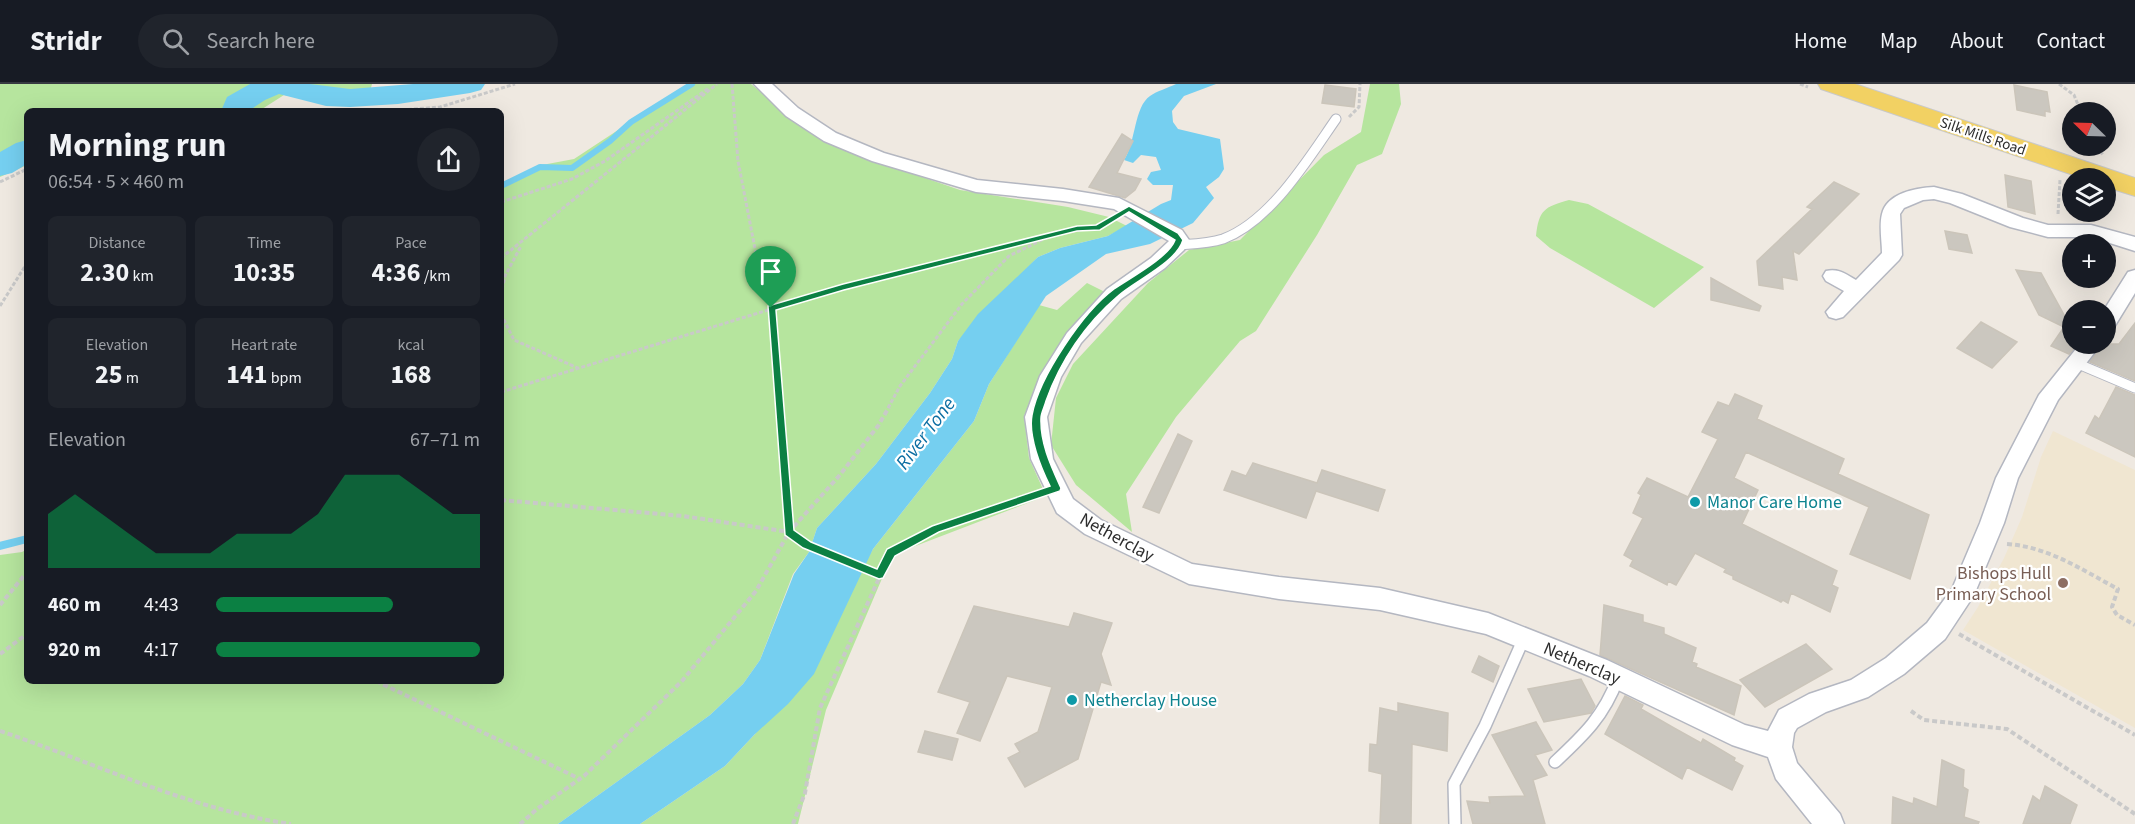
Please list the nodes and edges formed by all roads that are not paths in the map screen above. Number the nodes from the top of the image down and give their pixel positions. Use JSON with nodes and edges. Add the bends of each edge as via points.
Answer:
{"nodes":[{"id":1,"x":762,"y":84,"type":"edge"},
{"id":2,"x":1830,"y":84,"type":"edge"},
{"id":3,"x":1336,"y":119,"type":"road end"},
{"id":4,"x":2135,"y":187,"type":"edge"},
{"id":5,"x":1176,"y":240,"type":"junction"},
{"id":6,"x":2135,"y":244,"type":"edge"},
{"id":7,"x":1833,"y":276,"type":"dead end"},
{"id":8,"x":2135,"y":277,"type":"edge"},
{"id":9,"x":1858,"y":290,"type":"junction"},
{"id":10,"x":2116,"y":308,"type":"edge"},
{"id":11,"x":1836,"y":312,"type":"dead end"},
{"id":12,"x":2083,"y":354,"type":"edge"},
{"id":13,"x":2076,"y":363,"type":"junction"},
{"id":14,"x":2135,"y":388,"type":"edge"},
{"id":15,"x":1524,"y":638,"type":"junction"},
{"id":16,"x":1618,"y":678,"type":"junction"},
{"id":17,"x":1779,"y":747,"type":"junction"},
{"id":18,"x":1555,"y":762,"type":"dead end"},
{"id":19,"x":1455,"y":824,"type":"edge"},
{"id":20,"x":1830,"y":824,"type":"edge"}],
"edges":[{"from":1,"to":5,"type":"street","via":[[792,111],[830,136],[878,157],[976,186],[1119,204]]},
{"from":2,"to":4,"type":"main road","name":"Silk Mills Road"},
{"from":3,"to":5,"type":"lane","via":[[1296,173],[1250,222],[1226,237]]},
{"from":5,"to":15,"type":"street","name":"Netherclay","via":[[1158,263],[1114,294],[1074,338],[1051,376],[1036,417],[1042,459],[1065,506],[1093,526],[1189,574],[1380,599],[1488,624]]},
{"from":6,"to":9,"type":"street","via":[[2091,231],[2048,231],[1955,198],[1920,194],[1897,204],[1891,214],[1892,255]]},
{"from":7,"to":9,"type":"street"},
{"from":8,"to":10,"type":"street"},
{"from":9,"to":11,"type":"street"},
{"from":12,"to":13,"type":"street"},
{"from":13,"to":14,"type":"lane"},
{"from":13,"to":17,"type":"street","via":[[2050,395],[2007,478],[1962,594],[1942,622],[1917,648],[1859,689],[1818,703],[1788,719],[1781,730]]},
{"from":15,"to":16,"type":"street","name":"Netherclay"},
{"from":15,"to":19,"type":"lane","via":[[1454,784]]},
{"from":16,"to":17,"type":"street","name":"Netherclay","via":[[1740,736]]},
{"from":16,"to":18,"type":"lane","via":[[1589,731]]},
{"from":17,"to":20,"type":"street","via":[[1786,770]]}]}
